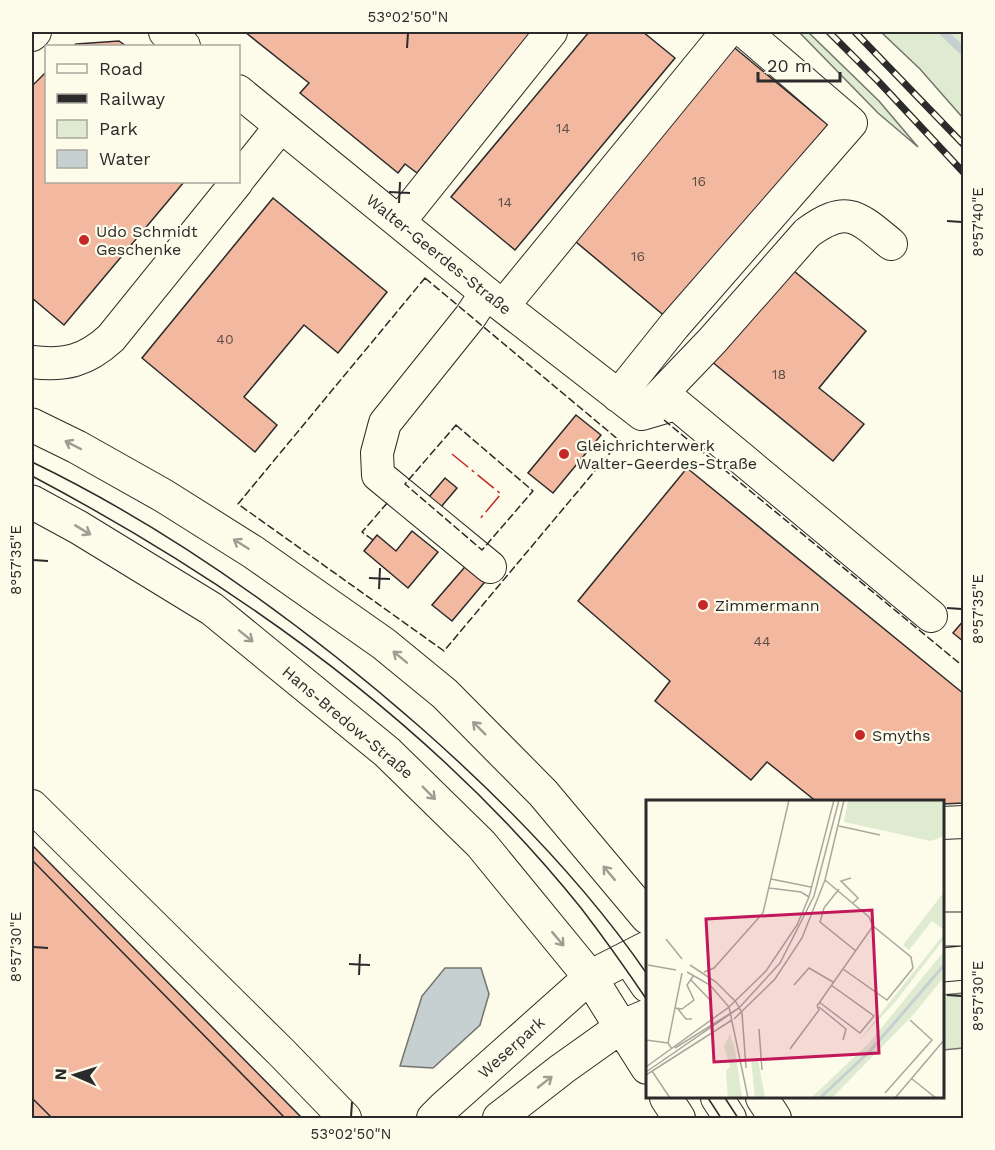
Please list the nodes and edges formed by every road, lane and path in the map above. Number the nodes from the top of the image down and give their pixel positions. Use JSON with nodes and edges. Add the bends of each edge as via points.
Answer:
{"nodes":[{"id":1,"x":165,"y":32,"type":"edge"},
{"id":2,"x":551,"y":32,"type":"edge"},
{"id":3,"x":727,"y":32,"type":"edge"},
{"id":4,"x":746,"y":32,"type":"edge"},
{"id":5,"x":183,"y":45,"type":"edge"},
{"id":6,"x":240,"y":93,"type":"edge"},
{"id":7,"x":281,"y":126,"type":"junction"},
{"id":8,"x":240,"y":178,"type":"edge"},
{"id":9,"x":236,"y":183,"type":"edge"},
{"id":10,"x":399,"y":222,"type":"junction"},
{"id":11,"x":891,"y":244,"type":"dead end"},
{"id":12,"x":494,"y":300,"type":"junction"},
{"id":13,"x":32,"y":362,"type":"edge"},
{"id":14,"x":630,"y":405,"type":"junction"},
{"id":15,"x":32,"y":425,"type":"edge"},
{"id":16,"x":32,"y":502,"type":"edge"},
{"id":17,"x":490,"y":567,"type":"dead end"},
{"id":18,"x":931,"y":616,"type":"dead end"},
{"id":19,"x":32,"y":807,"type":"edge"},
{"id":20,"x":963,"y":822,"type":"edge"},
{"id":21,"x":944,"y":823,"type":"edge"},
{"id":22,"x":646,"y":916,"type":"edge"},
{"id":23,"x":944,"y":929,"type":"edge"},
{"id":24,"x":963,"y":929,"type":"edge"},
{"id":25,"x":637,"y":953,"type":"edge"},
{"id":26,"x":963,"y":963,"type":"edge"},
{"id":27,"x":944,"y":965,"type":"edge"},
{"id":28,"x":590,"y":977,"type":"junction"},
{"id":29,"x":646,"y":983,"type":"edge"},
{"id":30,"x":634,"y":1021,"type":"edge"},
{"id":31,"x":646,"y":1064,"type":"edge"},
{"id":32,"x":667,"y":1099,"type":"edge"},
{"id":33,"x":718,"y":1099,"type":"edge"},
{"id":34,"x":763,"y":1099,"type":"edge"},
{"id":35,"x":432,"y":1115,"type":"edge"},
{"id":36,"x":346,"y":1118,"type":"edge"},
{"id":37,"x":500,"y":1119,"type":"edge"},
{"id":38,"x":679,"y":1119,"type":"edge"},
{"id":39,"x":730,"y":1119,"type":"edge"},
{"id":40,"x":775,"y":1119,"type":"edge"}],
"edges":[{"from":1,"to":5,"type":"street"},
{"from":2,"to":10,"type":"street"},
{"from":3,"to":12,"type":"street"},
{"from":4,"to":14,"type":"street","via":[[851,123],[674,326]]},
{"from":6,"to":7,"type":"street","name":"Walter-Geerdes-Straße"},
{"from":7,"to":8,"type":"street"},
{"from":7,"to":10,"type":"street","name":"Walter-Geerdes-Straße"},
{"from":9,"to":13,"type":"street","via":[[97,351],[66,363]]},
{"from":10,"to":12,"type":"street","name":"Walter-Geerdes-Straße"},
{"from":11,"to":14,"type":"street","via":[[859,218],[832,217],[819,225],[807,233],[712,341]]},
{"from":12,"to":14,"type":"street","name":"Walter-Geerdes-Straße"},
{"from":12,"to":17,"type":"street","via":[[463,326],[385,423],[377,453],[378,475]]},
{"from":14,"to":18,"type":"street","via":[[676,404]]},
{"from":22,"to":15,"type":"main road","one_way":true,"via":[[543,793],[445,694],[384,644],[165,496]]},
{"from":16,"to":28,"type":"main road","name":"Hans-Bredow-Straße","one_way":true,"via":[[212,609],[387,752],[481,844]]},
{"from":19,"to":36,"type":"street"},
{"from":20,"to":21,"type":"street"},
{"from":23,"to":24,"type":"main road"},
{"from":25,"to":28,"type":"main road"},
{"from":25,"to":29,"type":"street"},
{"from":26,"to":27,"type":"main road"},
{"from":28,"to":30,"type":"main road","name":"Hans-Bredow-Straße"},
{"from":28,"to":35,"type":"street","name":"Weserpark"},
{"from":30,"to":31,"type":"street","name":"Hans-Bredow-Straße"},
{"from":37,"to":30,"type":"street","one_way":true,"via":[[562,1069]]},
{"from":32,"to":38,"type":"street"},
{"from":33,"to":39,"type":"street"},
{"from":34,"to":40,"type":"street"}]}
